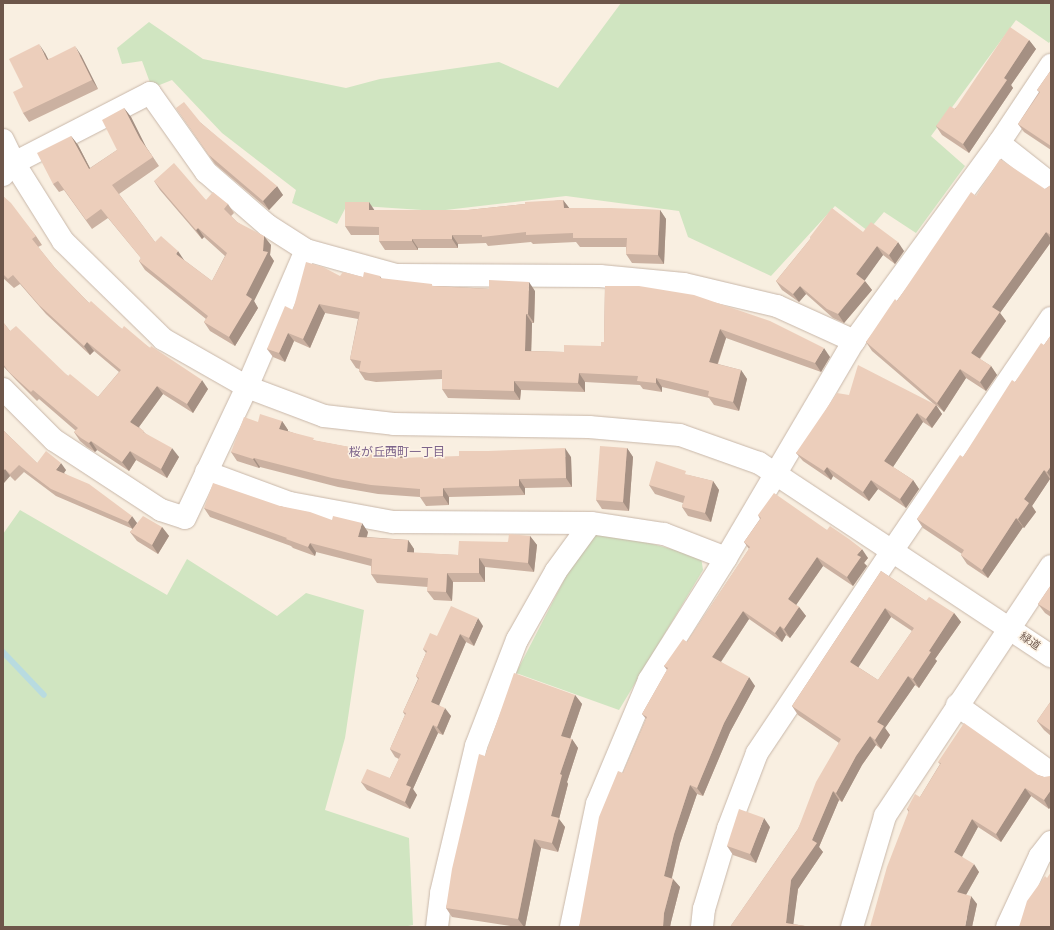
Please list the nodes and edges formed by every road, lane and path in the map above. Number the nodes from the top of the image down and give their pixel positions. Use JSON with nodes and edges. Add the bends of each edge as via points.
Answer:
{"nodes":[{"id":1,"x":1051,"y":65,"type":"edge"},
{"id":2,"x":3,"y":140,"type":"edge"},
{"id":3,"x":999,"y":142,"type":"junction"},
{"id":4,"x":8,"y":169,"type":"edge"},
{"id":5,"x":1051,"y":184,"type":"edge"},
{"id":6,"x":306,"y":250,"type":"junction"},
{"id":7,"x":1051,"y":318,"type":"edge"},
{"id":8,"x":854,"y":341,"type":"junction"},
{"id":9,"x":247,"y":387,"type":"junction"},
{"id":10,"x":7,"y":401,"type":"edge"},
{"id":11,"x":206,"y":472,"type":"junction"},
{"id":12,"x":775,"y":474,"type":"junction"},
{"id":13,"x":591,"y":523,"type":"junction"},
{"id":14,"x":892,"y":551,"type":"junction"},
{"id":15,"x":726,"y":558,"type":"junction"},
{"id":16,"x":1051,"y":566,"type":"edge"},
{"id":17,"x":1009,"y":627,"type":"junction"},
{"id":18,"x":1051,"y":656,"type":"edge"},
{"id":19,"x":958,"y":705,"type":"junction"},
{"id":20,"x":1051,"y":773,"type":"edge"},
{"id":21,"x":1051,"y":842,"type":"edge"},
{"id":22,"x":437,"y":927,"type":"edge"},
{"id":23,"x":571,"y":927,"type":"edge"},
{"id":24,"x":702,"y":927,"type":"edge"},
{"id":25,"x":852,"y":927,"type":"edge"},
{"id":26,"x":1007,"y":927,"type":"edge"}],
"edges":[{"from":1,"to":3,"type":"street"},
{"from":2,"to":4,"type":"street","name":"緑道"},
{"from":3,"to":5,"type":"street"},
{"from":3,"to":8,"type":"street"},
{"from":4,"to":6,"type":"street","via":[[150,93],[206,172],[267,225]]},
{"from":4,"to":9,"type":"street","name":"緑道","via":[[63,241],[163,339]]},
{"from":6,"to":8,"type":"street","via":[[396,275],[600,276],[684,284],[777,306]]},
{"from":6,"to":9,"type":"street"},
{"from":7,"to":14,"type":"street"},
{"from":8,"to":12,"type":"street"},
{"from":9,"to":11,"type":"street"},
{"from":9,"to":12,"type":"street","name":"緑道","via":[[324,416],[394,424],[589,427],[680,435],[758,464]]},
{"from":10,"to":11,"type":"street","via":[[54,440],[161,510],[185,518]]},
{"from":11,"to":13,"type":"street","via":[[290,503],[393,522]]},
{"from":12,"to":14,"type":"street","name":"緑道"},
{"from":12,"to":15,"type":"street"},
{"from":13,"to":15,"type":"street","via":[[664,534]]},
{"from":13,"to":22,"type":"street","via":[[556,571],[517,640],[476,746],[441,893]]},
{"from":14,"to":17,"type":"street","name":"緑道"},
{"from":14,"to":24,"type":"street","via":[[757,753],[728,829],[704,910]]},
{"from":15,"to":23,"type":"street","via":[[649,680],[597,804]]},
{"from":16,"to":17,"type":"street"},
{"from":17,"to":18,"type":"street","name":"緑道"},
{"from":17,"to":19,"type":"street"},
{"from":19,"to":20,"type":"street"},
{"from":19,"to":25,"type":"street","via":[[885,816]]},
{"from":21,"to":26,"type":"street","via":[[1040,856]]}]}
